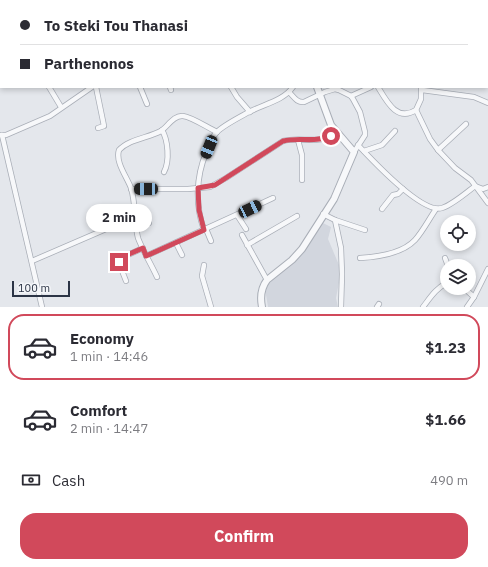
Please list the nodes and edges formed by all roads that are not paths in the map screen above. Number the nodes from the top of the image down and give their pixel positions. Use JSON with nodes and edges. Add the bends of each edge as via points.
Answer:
{"nodes":[{"id":1,"x":50,"y":88,"type":"edge"},
{"id":2,"x":82,"y":88,"type":"edge"},
{"id":3,"x":91,"y":88,"type":"edge"},
{"id":4,"x":96,"y":88,"type":"edge"},
{"id":5,"x":140,"y":88,"type":"edge"},
{"id":6,"x":232,"y":88,"type":"edge"},
{"id":7,"x":293,"y":88,"type":"edge"},
{"id":8,"x":317,"y":88,"type":"edge"},
{"id":9,"x":369,"y":88,"type":"edge"},
{"id":10,"x":379,"y":88,"type":"edge"},
{"id":11,"x":421,"y":89,"type":"edge"},
{"id":12,"x":289,"y":92,"type":"junction"},
{"id":13,"x":84,"y":93,"type":"junction"},
{"id":14,"x":320,"y":94,"type":"junction"},
{"id":15,"x":351,"y":96,"type":"junction"},
{"id":16,"x":488,"y":103,"type":"edge"},
{"id":17,"x":146,"y":104,"type":"dead end"},
{"id":18,"x":61,"y":107,"type":"junction"},
{"id":19,"x":416,"y":110,"type":"junction"},
{"id":20,"x":250,"y":112,"type":"junction"},
{"id":21,"x":466,"y":124,"type":"dead end"},
{"id":22,"x":98,"y":128,"type":"dead end"},
{"id":23,"x":162,"y":130,"type":"junction"},
{"id":24,"x":395,"y":131,"type":"dead end"},
{"id":25,"x":217,"y":132,"type":"junction"},
{"id":26,"x":336,"y":132,"type":"junction"},
{"id":27,"x":1,"y":135,"type":"edge"},
{"id":28,"x":298,"y":140,"type":"junction"},
{"id":29,"x":358,"y":145,"type":"junction"},
{"id":30,"x":438,"y":150,"type":"junction"},
{"id":31,"x":354,"y":152,"type":"junction"},
{"id":32,"x":364,"y":152,"type":"junction"},
{"id":33,"x":164,"y":172,"type":"dead end"},
{"id":34,"x":302,"y":180,"type":"dead end"},
{"id":35,"x":475,"y":186,"type":"junction"},
{"id":36,"x":488,"y":187,"type":"edge"},
{"id":37,"x":198,"y":188,"type":"junction"},
{"id":38,"x":131,"y":189,"type":"junction"},
{"id":39,"x":403,"y":189,"type":"junction"},
{"id":40,"x":273,"y":198,"type":"dead end"},
{"id":41,"x":488,"y":203,"type":"edge"},
{"id":42,"x":382,"y":209,"type":"dead end"},
{"id":43,"x":436,"y":209,"type":"junction"},
{"id":44,"x":323,"y":214,"type":"junction"},
{"id":45,"x":238,"y":215,"type":"junction"},
{"id":46,"x":297,"y":216,"type":"dead end"},
{"id":47,"x":135,"y":220,"type":"junction"},
{"id":48,"x":335,"y":220,"type":"junction"},
{"id":49,"x":149,"y":223,"type":"dead end"},
{"id":50,"x":205,"y":229,"type":"junction"},
{"id":51,"x":246,"y":229,"type":"dead end"},
{"id":52,"x":365,"y":230,"type":"dead end"},
{"id":53,"x":242,"y":235,"type":"dead end"},
{"id":54,"x":211,"y":241,"type":"dead end"},
{"id":55,"x":176,"y":243,"type":"junction"},
{"id":56,"x":247,"y":245,"type":"junction"},
{"id":57,"x":143,"y":248,"type":"junction"},
{"id":58,"x":182,"y":254,"type":"dead end"},
{"id":59,"x":146,"y":256,"type":"junction"},
{"id":60,"x":360,"y":258,"type":"dead end"},
{"id":61,"x":32,"y":261,"type":"junction"},
{"id":62,"x":204,"y":265,"type":"dead end"},
{"id":63,"x":488,"y":269,"type":"edge"},
{"id":64,"x":157,"y":277,"type":"dead end"},
{"id":65,"x":267,"y":280,"type":"junction"},
{"id":66,"x":126,"y":281,"type":"dead end"},
{"id":67,"x":440,"y":287,"type":"edge"},
{"id":68,"x":474,"y":297,"type":"joint"},
{"id":69,"x":42,"y":307,"type":"edge"},
{"id":70,"x":211,"y":307,"type":"edge"},
{"id":71,"x":261,"y":307,"type":"edge"},
{"id":72,"x":341,"y":307,"type":"edge"},
{"id":73,"x":423,"y":307,"type":"edge"},
{"id":74,"x":467,"y":307,"type":"edge"}],
"edges":[{"from":1,"to":18,"type":"street"},
{"from":2,"to":13,"type":"street"},
{"from":3,"to":13,"type":"street"},
{"from":4,"to":22,"type":"street","via":[[104,126]]},
{"from":5,"to":17,"type":"street"},
{"from":6,"to":20,"type":"street"},
{"from":7,"to":12,"type":"street"},
{"from":8,"to":14,"type":"street"},
{"from":9,"to":15,"type":"street"},
{"from":10,"to":19,"type":"street","via":[[398,113],[406,114]]},
{"from":11,"to":16,"type":"street","via":[[469,96]]},
{"from":11,"to":19,"type":"street","via":[[421,99]]},
{"from":12,"to":14,"type":"street","via":[[301,102]]},
{"from":12,"to":20,"type":"street"},
{"from":13,"to":18,"type":"street"},
{"from":14,"to":15,"type":"street","via":[[337,89]]},
{"from":14,"to":26,"type":"street"},
{"from":15,"to":29,"type":"street","via":[[360,112],[365,132]]},
{"from":18,"to":27,"type":"street","via":[[45,119]]},
{"from":19,"to":30,"type":"street"},
{"from":20,"to":25,"type":"street"},
{"from":21,"to":30,"type":"street"},
{"from":23,"to":25,"type":"street","via":[[175,118],[183,116]]},
{"from":23,"to":33,"type":"street","via":[[167,154]]},
{"from":23,"to":38,"type":"street","via":[[119,150],[118,159]]},
{"from":24,"to":32,"type":"street","via":[[382,145]]},
{"from":25,"to":37,"type":"street","via":[[201,166]]},
{"from":26,"to":28,"type":"street","via":[[325,139]]},
{"from":26,"to":31,"type":"street"},
{"from":27,"to":61,"type":"street"},
{"from":28,"to":34,"type":"street","via":[[302,155]]},
{"from":28,"to":37,"type":"street","via":[[283,141],[215,185]]},
{"from":29,"to":31,"type":"street"},
{"from":29,"to":32,"type":"street"},
{"from":30,"to":35,"type":"street"},
{"from":31,"to":44,"type":"street","via":[[337,192]]},
{"from":32,"to":39,"type":"street"},
{"from":35,"to":36,"type":"street","via":[[483,189]]},
{"from":35,"to":41,"type":"street"},
{"from":35,"to":43,"type":"street","via":[[446,206]]},
{"from":37,"to":38,"type":"street"},
{"from":37,"to":50,"type":"street","via":[[199,210]]},
{"from":38,"to":47,"type":"street"},
{"from":39,"to":42,"type":"street","via":[[393,195]]},
{"from":39,"to":43,"type":"street","via":[[425,205]]},
{"from":40,"to":45,"type":"street"},
{"from":43,"to":60,"type":"street","via":[[410,245],[376,257]]},
{"from":44,"to":48,"type":"street"},
{"from":44,"to":65,"type":"street","via":[[298,254]]},
{"from":45,"to":50,"type":"street"},
{"from":45,"to":51,"type":"street"},
{"from":46,"to":56,"type":"street"},
{"from":47,"to":49,"type":"street"},
{"from":47,"to":57,"type":"street"},
{"from":47,"to":61,"type":"street","via":[[120,223]]},
{"from":48,"to":52,"type":"street"},
{"from":48,"to":72,"type":"street","via":[[341,248]]},
{"from":50,"to":54,"type":"street"},
{"from":50,"to":55,"type":"street"},
{"from":53,"to":56,"type":"street"},
{"from":55,"to":58,"type":"street"},
{"from":55,"to":59,"type":"street"},
{"from":56,"to":65,"type":"street"},
{"from":57,"to":59,"type":"street"},
{"from":57,"to":66,"type":"street","via":[[119,259]]},
{"from":59,"to":64,"type":"street"},
{"from":61,"to":69,"type":"street"},
{"from":62,"to":70,"type":"street","via":[[202,276]]},
{"from":63,"to":68,"type":"street"},
{"from":65,"to":71,"type":"street","via":[[262,292]]},
{"from":67,"to":73,"type":"street"},
{"from":68,"to":74,"type":"street"}]}
